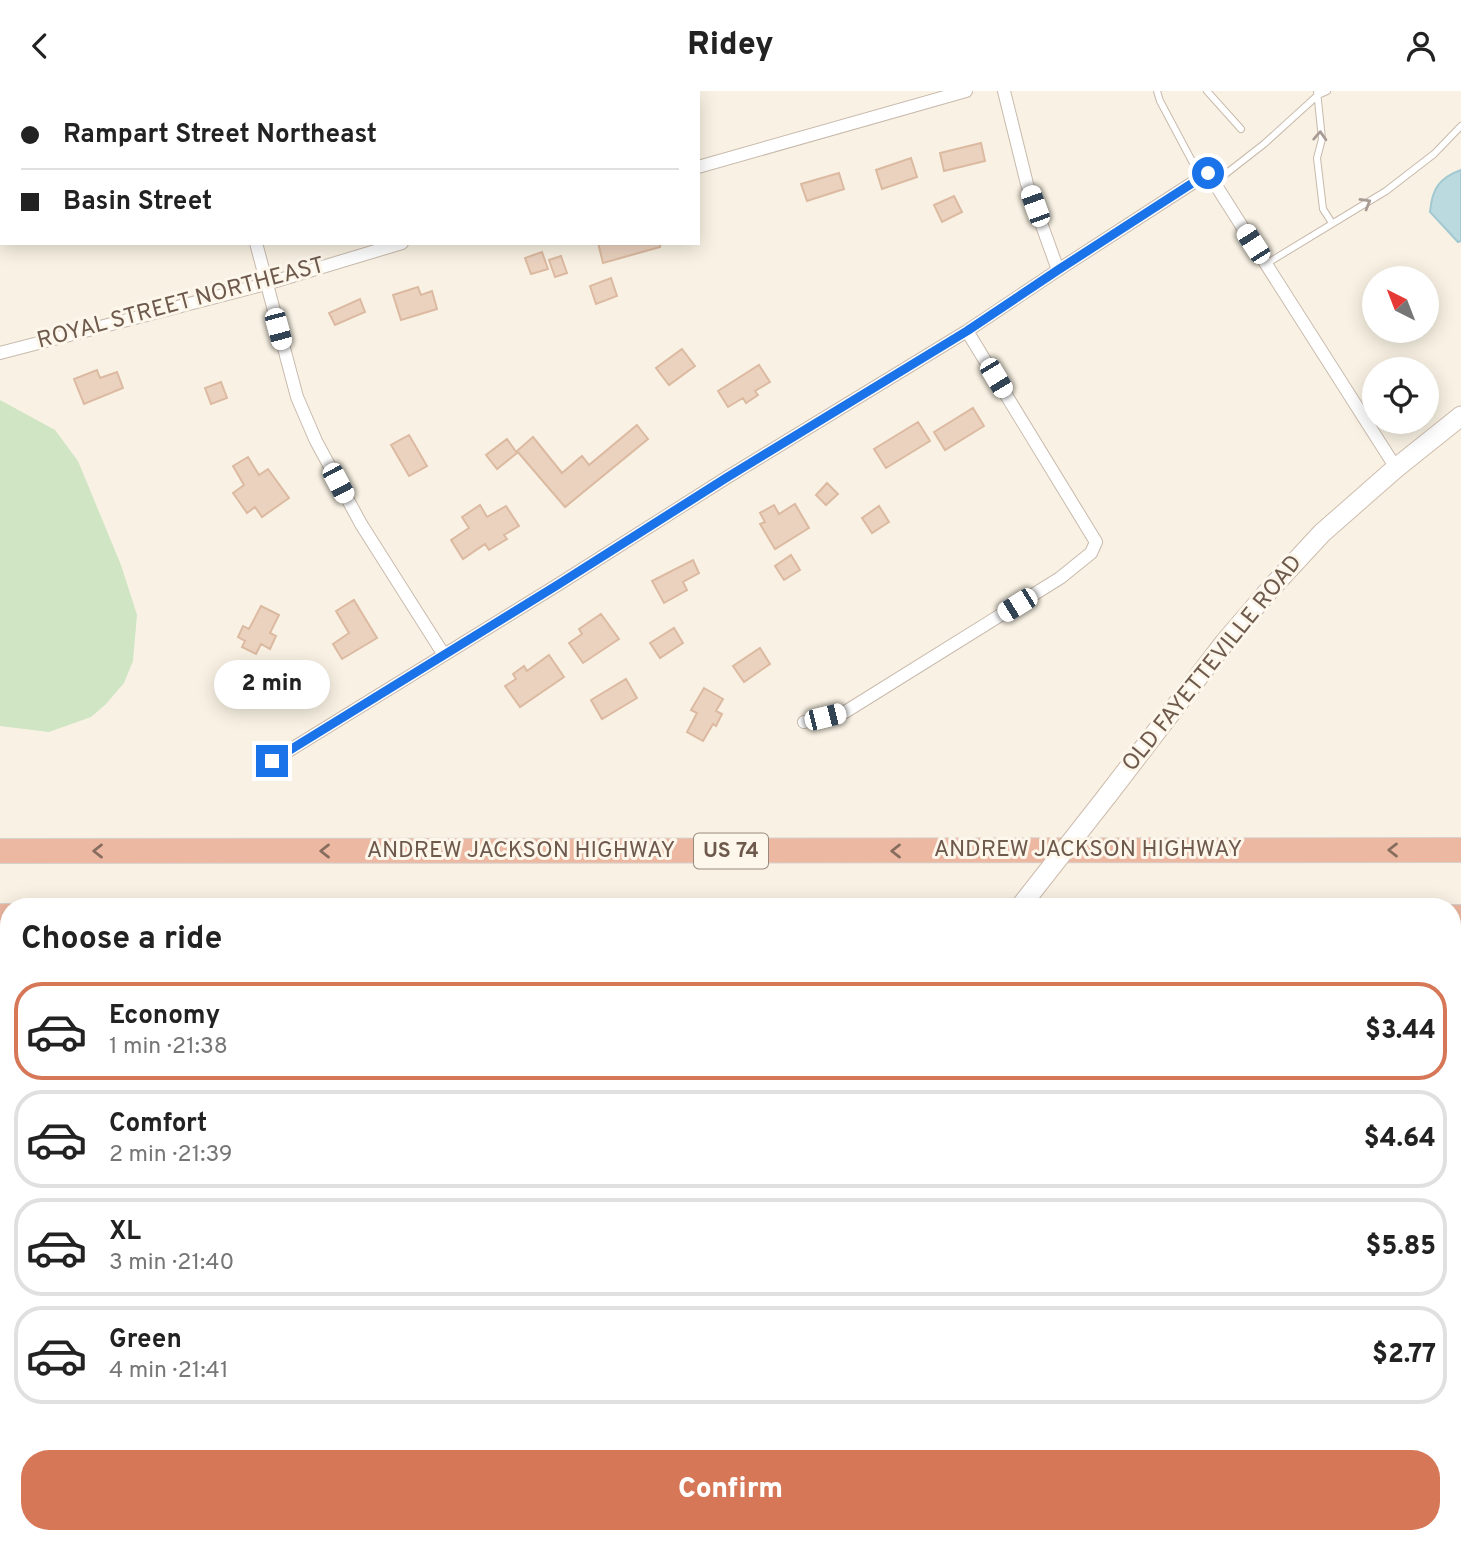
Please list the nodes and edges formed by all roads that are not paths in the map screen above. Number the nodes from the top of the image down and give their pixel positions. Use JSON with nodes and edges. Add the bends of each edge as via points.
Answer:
{"nodes":[{"id":1,"x":966,"y":91,"type":"edge"},
{"id":2,"x":1004,"y":91,"type":"edge"},
{"id":3,"x":1157,"y":91,"type":"edge"},
{"id":4,"x":1207,"y":91,"type":"edge"},
{"id":5,"x":1327,"y":91,"type":"edge"},
{"id":6,"x":1317,"y":93,"type":"edge"},
{"id":7,"x":1461,"y":127,"type":"edge"},
{"id":8,"x":1241,"y":129,"type":"dead end"},
{"id":9,"x":700,"y":166,"type":"edge"},
{"id":10,"x":1208,"y":178,"type":"junction"},
{"id":11,"x":1332,"y":223,"type":"junction"},
{"id":12,"x":256,"y":245,"type":"edge"},
{"id":13,"x":395,"y":245,"type":"edge"},
{"id":14,"x":1266,"y":264,"type":"junction"},
{"id":15,"x":1058,"y":270,"type":"junction"},
{"id":16,"x":266,"y":284,"type":"junction"},
{"id":17,"x":967,"y":331,"type":"junction"},
{"id":18,"x":0,"y":353,"type":"edge"},
{"id":19,"x":1461,"y":416,"type":"edge"},
{"id":20,"x":1395,"y":468,"type":"junction"},
{"id":21,"x":444,"y":655,"type":"junction"},
{"id":22,"x":804,"y":722,"type":"dead end"},
{"id":23,"x":272,"y":761,"type":"dead end"},
{"id":24,"x":1461,"y":850,"type":"edge"},
{"id":25,"x":0,"y":851,"type":"edge"},
{"id":26,"x":1027,"y":898,"type":"edge"}],
"edges":[{"from":1,"to":9,"type":"street"},
{"from":2,"to":15,"type":"street","via":[[1027,184]]},
{"from":3,"to":10,"type":"lane"},
{"from":4,"to":8,"type":"lane"},
{"from":5,"to":6,"type":"lane"},
{"from":6,"to":10,"type":"lane","via":[[1264,144]]},
{"from":11,"to":6,"type":"lane","one_way":true,"via":[[1323,209],[1317,158],[1322,139]]},
{"from":11,"to":7,"type":"lane","one_way":true,"via":[[1386,191]]},
{"from":10,"to":14,"type":"street"},
{"from":10,"to":15,"type":"street"},
{"from":11,"to":14,"type":"lane"},
{"from":12,"to":16,"type":"street"},
{"from":13,"to":16,"type":"street","name":"ROYAL STREET NORTHEAST"},
{"from":14,"to":20,"type":"street"},
{"from":15,"to":17,"type":"street"},
{"from":16,"to":18,"type":"street","name":"ROYAL STREET NORTHEAST"},
{"from":16,"to":21,"type":"street","via":[[297,397],[316,441],[360,524]]},
{"from":17,"to":21,"type":"street"},
{"from":17,"to":22,"type":"street","via":[[1096,542],[1091,552],[1060,578],[845,712]]},
{"from":19,"to":20,"type":"street","name":"OLD FAYETTEVILLE ROAD"},
{"from":20,"to":26,"type":"street","name":"OLD FAYETTEVILLE ROAD","bridge":true,"via":[[1322,533],[1272,587]]},
{"from":21,"to":23,"type":"street"},
{"from":24,"to":25,"type":"highway","name":"ANDREW JACKSON HIGHWAY","number":"US 74","one_way":true}]}
